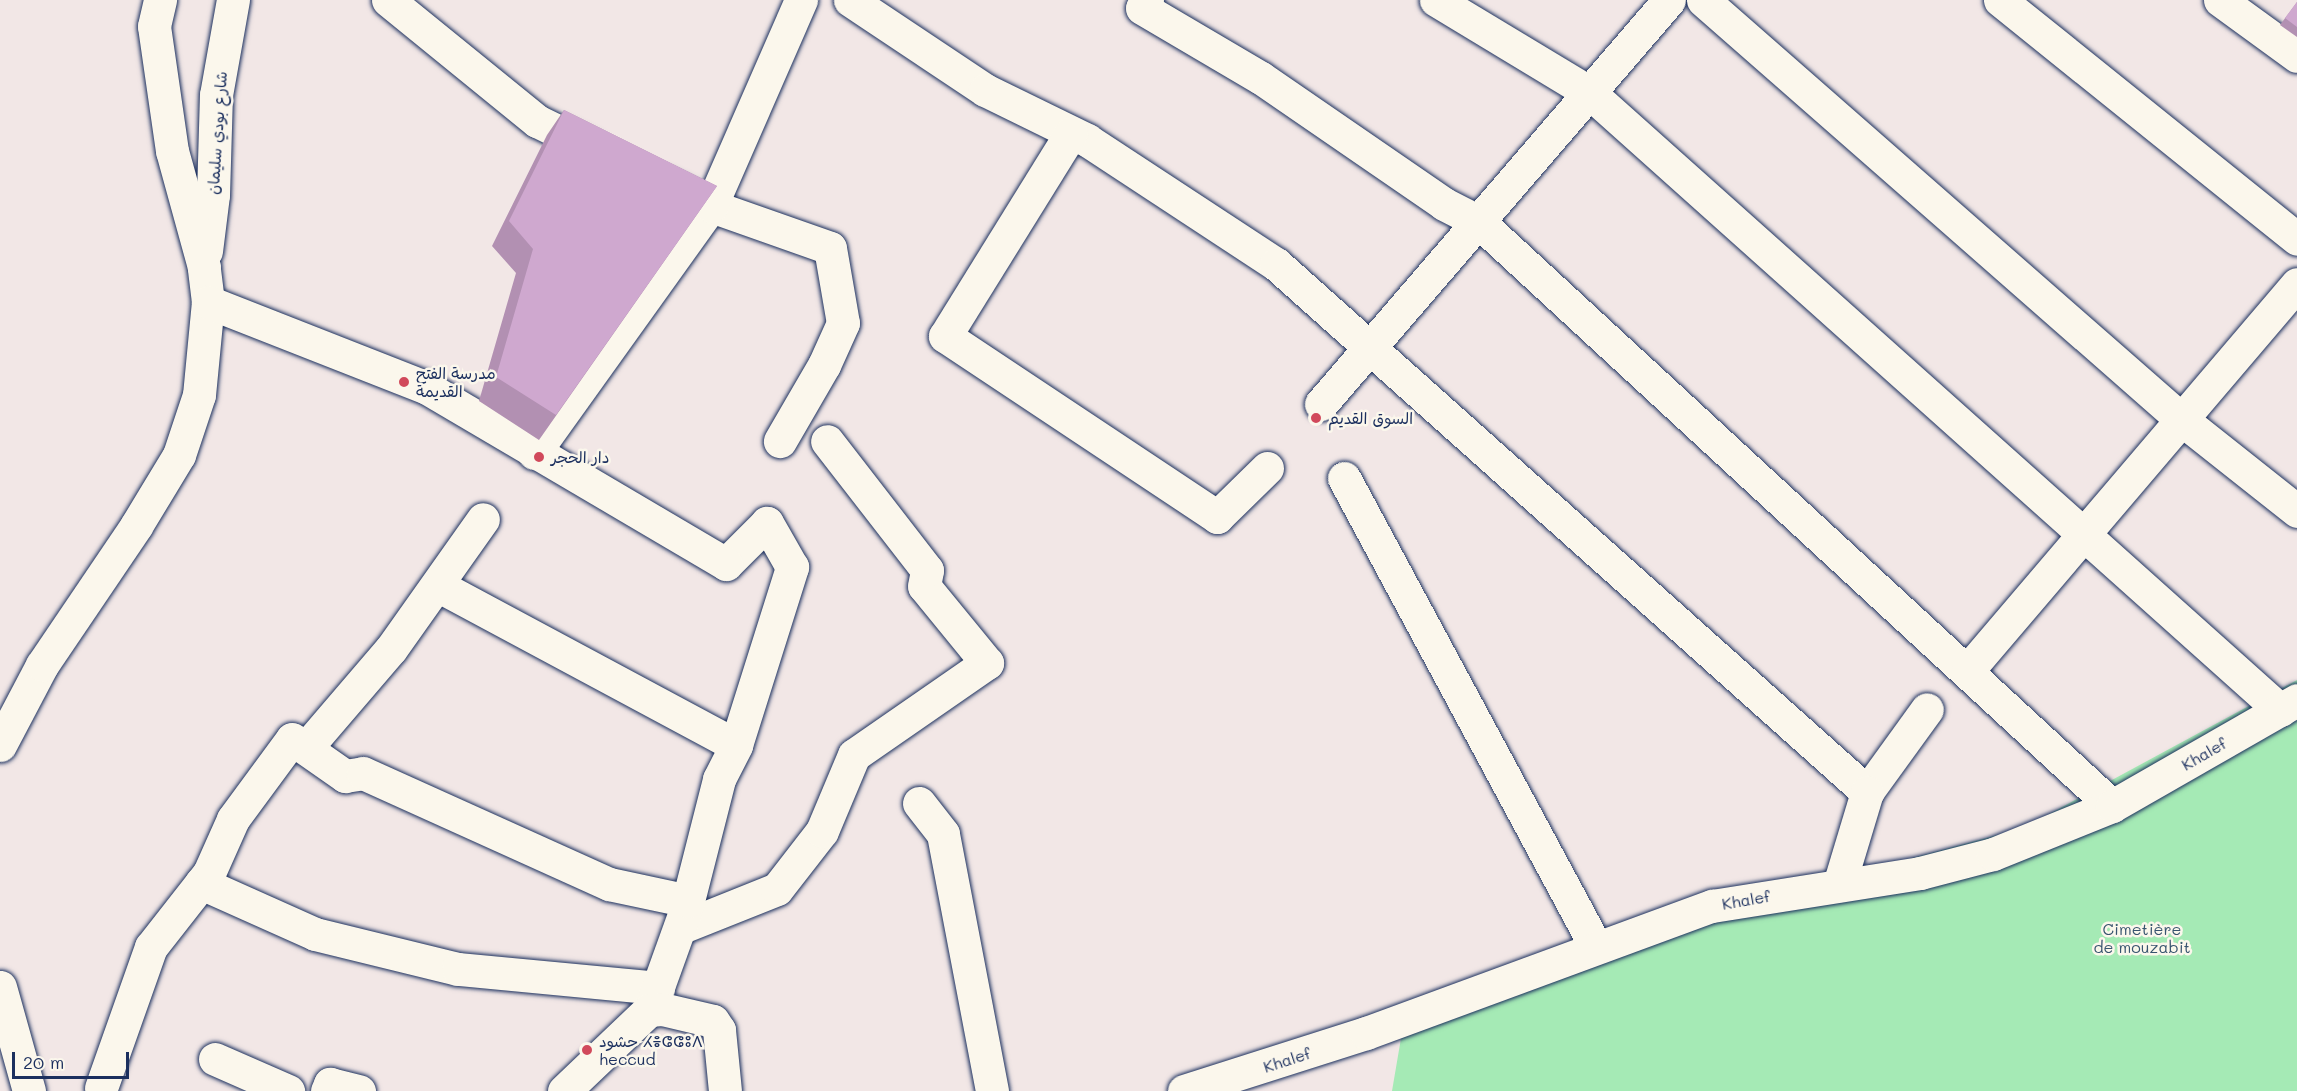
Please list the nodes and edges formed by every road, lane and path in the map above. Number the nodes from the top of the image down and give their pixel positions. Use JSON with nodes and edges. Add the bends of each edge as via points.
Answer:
{"nodes":[{"id":1,"x":160,"y":0,"type":"edge"},
{"id":2,"x":233,"y":0,"type":"edge"},
{"id":3,"x":388,"y":0,"type":"edge"},
{"id":4,"x":801,"y":0,"type":"edge"},
{"id":5,"x":850,"y":0,"type":"edge"},
{"id":6,"x":1147,"y":0,"type":"edge"},
{"id":7,"x":1436,"y":0,"type":"edge"},
{"id":8,"x":1669,"y":0,"type":"edge"},
{"id":9,"x":1703,"y":0,"type":"edge"},
{"id":10,"x":2000,"y":0,"type":"edge"},
{"id":11,"x":2220,"y":0,"type":"edge"},
{"id":12,"x":2297,"y":56,"type":"edge"},
{"id":13,"x":1590,"y":93,"type":"junction"},
{"id":14,"x":1071,"y":133,"type":"junction"},
{"id":15,"x":711,"y":206,"type":"junction"},
{"id":16,"x":1479,"y":222,"type":"junction"},
{"id":17,"x":2297,"y":239,"type":"edge"},
{"id":18,"x":204,"y":267,"type":"junction"},
{"id":19,"x":2297,"y":284,"type":"edge"},
{"id":20,"x":208,"y":302,"type":"junction"},
{"id":21,"x":1368,"y":350,"type":"junction"},
{"id":22,"x":1321,"y":404,"type":"dead end"},
{"id":23,"x":2181,"y":418,"type":"junction"},
{"id":24,"x":780,"y":441,"type":"dead end"},
{"id":25,"x":826,"y":441,"type":"dead end"},
{"id":26,"x":534,"y":453,"type":"junction"},
{"id":27,"x":1268,"y":468,"type":"dead end"},
{"id":28,"x":1344,"y":478,"type":"dead end"},
{"id":29,"x":2297,"y":511,"type":"edge"},
{"id":30,"x":483,"y":519,"type":"dead end"},
{"id":31,"x":2085,"y":532,"type":"junction"},
{"id":32,"x":436,"y":585,"type":"junction"},
{"id":33,"x":1968,"y":670,"type":"junction"},
{"id":34,"x":2288,"y":705,"type":"edge"},
{"id":35,"x":1927,"y":709,"type":"dead end"},
{"id":36,"x":0,"y":745,"type":"edge"},
{"id":37,"x":736,"y":745,"type":"junction"},
{"id":38,"x":306,"y":748,"type":"junction"},
{"id":39,"x":1867,"y":792,"type":"junction"},
{"id":40,"x":918,"y":802,"type":"dead end"},
{"id":41,"x":2112,"y":806,"type":"junction"},
{"id":42,"x":201,"y":883,"type":"junction"},
{"id":43,"x":1839,"y":885,"type":"junction"},
{"id":44,"x":685,"y":914,"type":"junction"},
{"id":45,"x":1596,"y":946,"type":"junction"},
{"id":46,"x":0,"y":987,"type":"edge"},
{"id":47,"x":654,"y":999,"type":"junction"},
{"id":48,"x":215,"y":1059,"type":"dead end"},
{"id":49,"x":101,"y":1088,"type":"dead end"},
{"id":50,"x":29,"y":1091,"type":"edge"},
{"id":51,"x":288,"y":1091,"type":"edge"},
{"id":52,"x":327,"y":1091,"type":"edge"},
{"id":53,"x":358,"y":1091,"type":"edge"},
{"id":54,"x":564,"y":1091,"type":"edge"},
{"id":55,"x":725,"y":1091,"type":"edge"},
{"id":56,"x":992,"y":1091,"type":"edge"},
{"id":57,"x":1185,"y":1091,"type":"edge"}],
"edges":[{"from":1,"to":18,"type":"street","via":[[154,26],[172,151]]},
{"from":2,"to":18,"type":"street","name":"شارع بودي سليمان","via":[[216,95],[213,195]]},
{"from":3,"to":15,"type":"street","via":[[537,121]]},
{"from":4,"to":15,"type":"street"},
{"from":5,"to":14,"type":"street","via":[[985,90]]},
{"from":6,"to":16,"type":"street","via":[[1142,8],[1261,78],[1444,204]]},
{"from":7,"to":13,"type":"street"},
{"from":8,"to":13,"type":"street"},
{"from":9,"to":23,"type":"street"},
{"from":10,"to":17,"type":"street"},
{"from":11,"to":12,"type":"street"},
{"from":13,"to":16,"type":"street"},
{"from":13,"to":31,"type":"street"},
{"from":14,"to":21,"type":"street","via":[[1276,264]]},
{"from":14,"to":27,"type":"street","via":[[945,336],[1217,517]]},
{"from":15,"to":24,"type":"street","via":[[830,248],[843,323],[824,365]]},
{"from":15,"to":26,"type":"street"},
{"from":16,"to":21,"type":"street"},
{"from":16,"to":33,"type":"street"},
{"from":18,"to":20,"type":"street"},
{"from":19,"to":23,"type":"street"},
{"from":20,"to":26,"type":"street","via":[[425,387]]},
{"from":20,"to":36,"type":"street","via":[[199,395],[179,455],[42,665]]},
{"from":21,"to":22,"type":"street"},
{"from":21,"to":39,"type":"street"},
{"from":23,"to":29,"type":"street"},
{"from":23,"to":31,"type":"street"},
{"from":25,"to":44,"type":"street","via":[[927,570],[924,586],[987,663],[854,755],[822,831],[777,889]]},
{"from":26,"to":37,"type":"street","via":[[726,564],[767,523],[792,567]]},
{"from":28,"to":45,"type":"street"},
{"from":30,"to":32,"type":"street"},
{"from":31,"to":33,"type":"street"},
{"from":31,"to":34,"type":"street"},
{"from":32,"to":37,"type":"street"},
{"from":32,"to":38,"type":"street","via":[[391,649]]},
{"from":33,"to":41,"type":"street"},
{"from":34,"to":41,"type":"street","name":"Khalef"},
{"from":35,"to":39,"type":"street"},
{"from":37,"to":44,"type":"street","via":[[719,779]]},
{"from":38,"to":42,"type":"street","via":[[292,739],[233,819]]},
{"from":38,"to":44,"type":"street","via":[[345,776],[363,773],[609,884]]},
{"from":39,"to":43,"type":"street"},
{"from":40,"to":56,"type":"street","via":[[943,834]]},
{"from":41,"to":43,"type":"street","name":"Khalef","via":[[1993,854],[1920,873]]},
{"from":42,"to":47,"type":"street","via":[[315,934],[458,969]]},
{"from":42,"to":49,"type":"street","via":[[151,947]]},
{"from":43,"to":45,"type":"street","name":"Khalef","via":[[1712,906]]},
{"from":44,"to":47,"type":"street"},
{"from":45,"to":57,"type":"street","name":"Khalef","via":[[1366,1033]]},
{"from":46,"to":50,"type":"street"},
{"from":47,"to":54,"type":"street"},
{"from":47,"to":55,"type":"street","via":[[662,1009],[713,1021],[719,1030]]},
{"from":48,"to":51,"type":"street"},
{"from":52,"to":53,"type":"street","via":[[330,1084]]}]}
